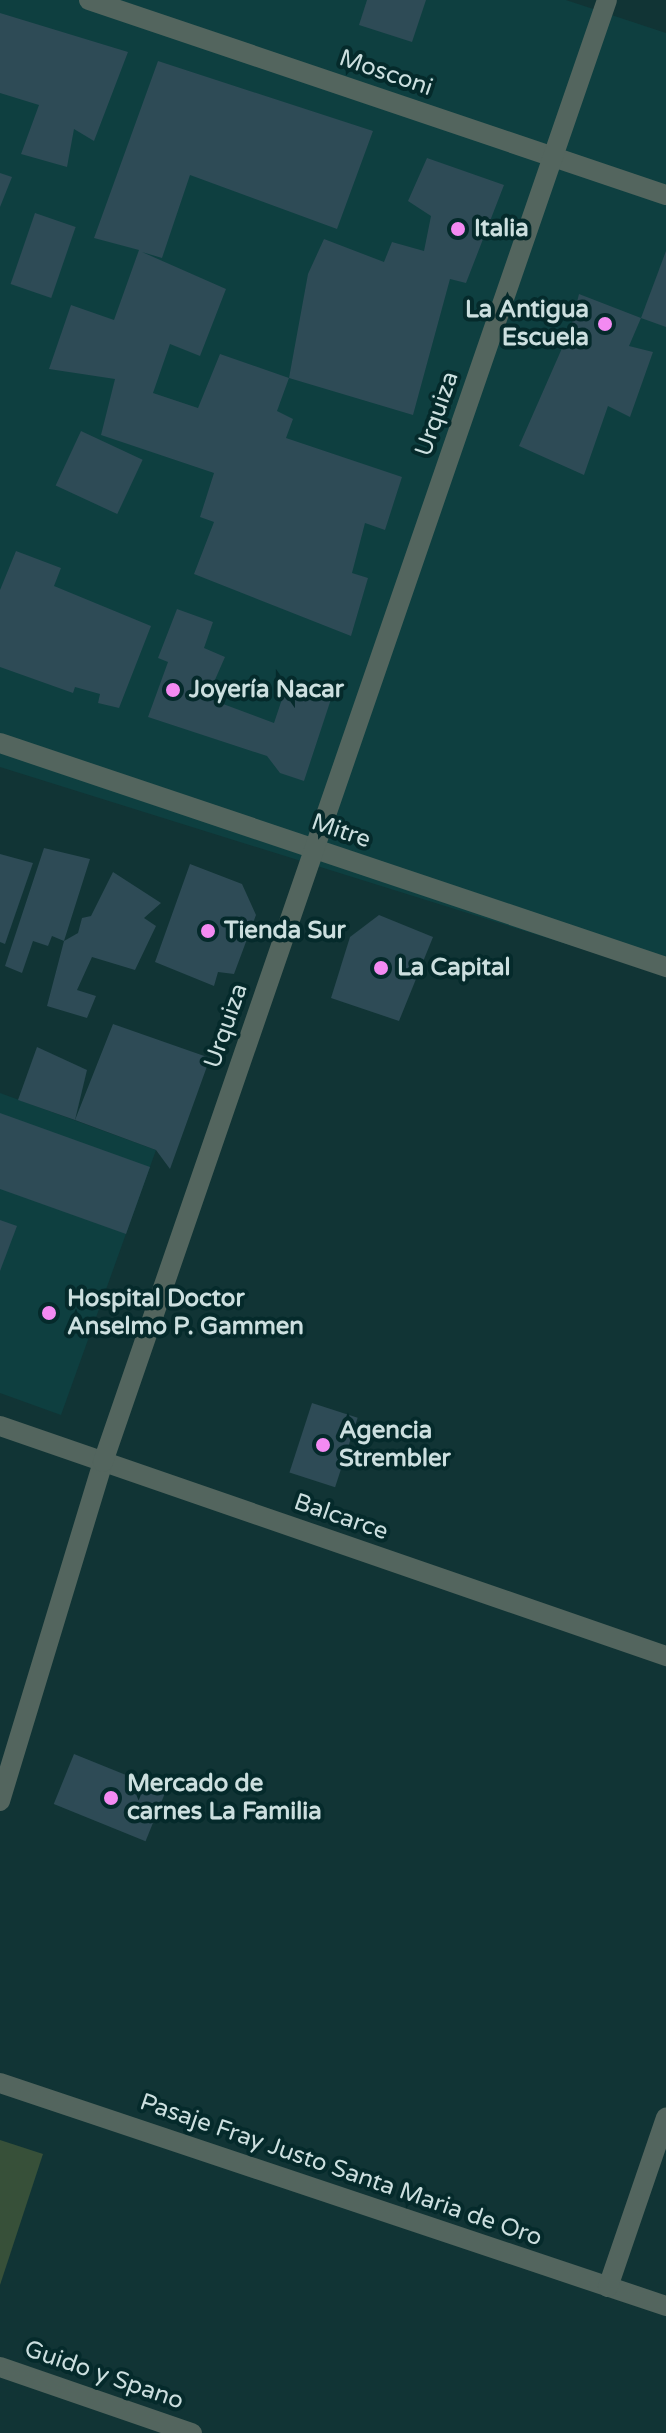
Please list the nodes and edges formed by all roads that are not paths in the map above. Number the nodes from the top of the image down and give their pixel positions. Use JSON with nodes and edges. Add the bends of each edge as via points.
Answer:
{"nodes":[{"id":1,"x":89,"y":0,"type":"edge"},
{"id":2,"x":607,"y":0,"type":"edge"},
{"id":3,"x":553,"y":157,"type":"junction"},
{"id":4,"x":666,"y":195,"type":"edge"},
{"id":5,"x":0,"y":743,"type":"edge"},
{"id":6,"x":315,"y":849,"type":"junction"},
{"id":7,"x":666,"y":967,"type":"edge"},
{"id":8,"x":0,"y":1426,"type":"edge"},
{"id":9,"x":103,"y":1462,"type":"junction"},
{"id":10,"x":666,"y":1656,"type":"edge"},
{"id":11,"x":0,"y":1801,"type":"edge"},
{"id":12,"x":0,"y":2083,"type":"edge"},
{"id":13,"x":666,"y":2118,"type":"edge"},
{"id":14,"x":608,"y":2287,"type":"junction"},
{"id":15,"x":666,"y":2306,"type":"edge"},
{"id":16,"x":0,"y":2367,"type":"edge"},
{"id":17,"x":192,"y":2433,"type":"edge"}],
"edges":[{"from":1,"to":3,"type":"street","name":"Mosconi"},
{"from":2,"to":3,"type":"street","name":"Urquiza"},
{"from":3,"to":4,"type":"street","name":"Mosconi"},
{"from":3,"to":6,"type":"street","name":"Urquiza"},
{"from":5,"to":6,"type":"street","name":"Mitre"},
{"from":6,"to":7,"type":"street","name":"Mitre"},
{"from":6,"to":9,"type":"street","name":"Urquiza"},
{"from":8,"to":9,"type":"street","name":"Balcarce"},
{"from":9,"to":10,"type":"street","name":"Balcarce"},
{"from":9,"to":11,"type":"street","name":"Urquiza"},
{"from":12,"to":14,"type":"street","name":"Pasaje Fray Justo Santa Maria de Oro"},
{"from":13,"to":14,"type":"street"},
{"from":14,"to":15,"type":"street","name":"Pasaje Fray Justo Santa Maria de Oro"},
{"from":16,"to":17,"type":"street","name":"Guido y Spano"}]}
